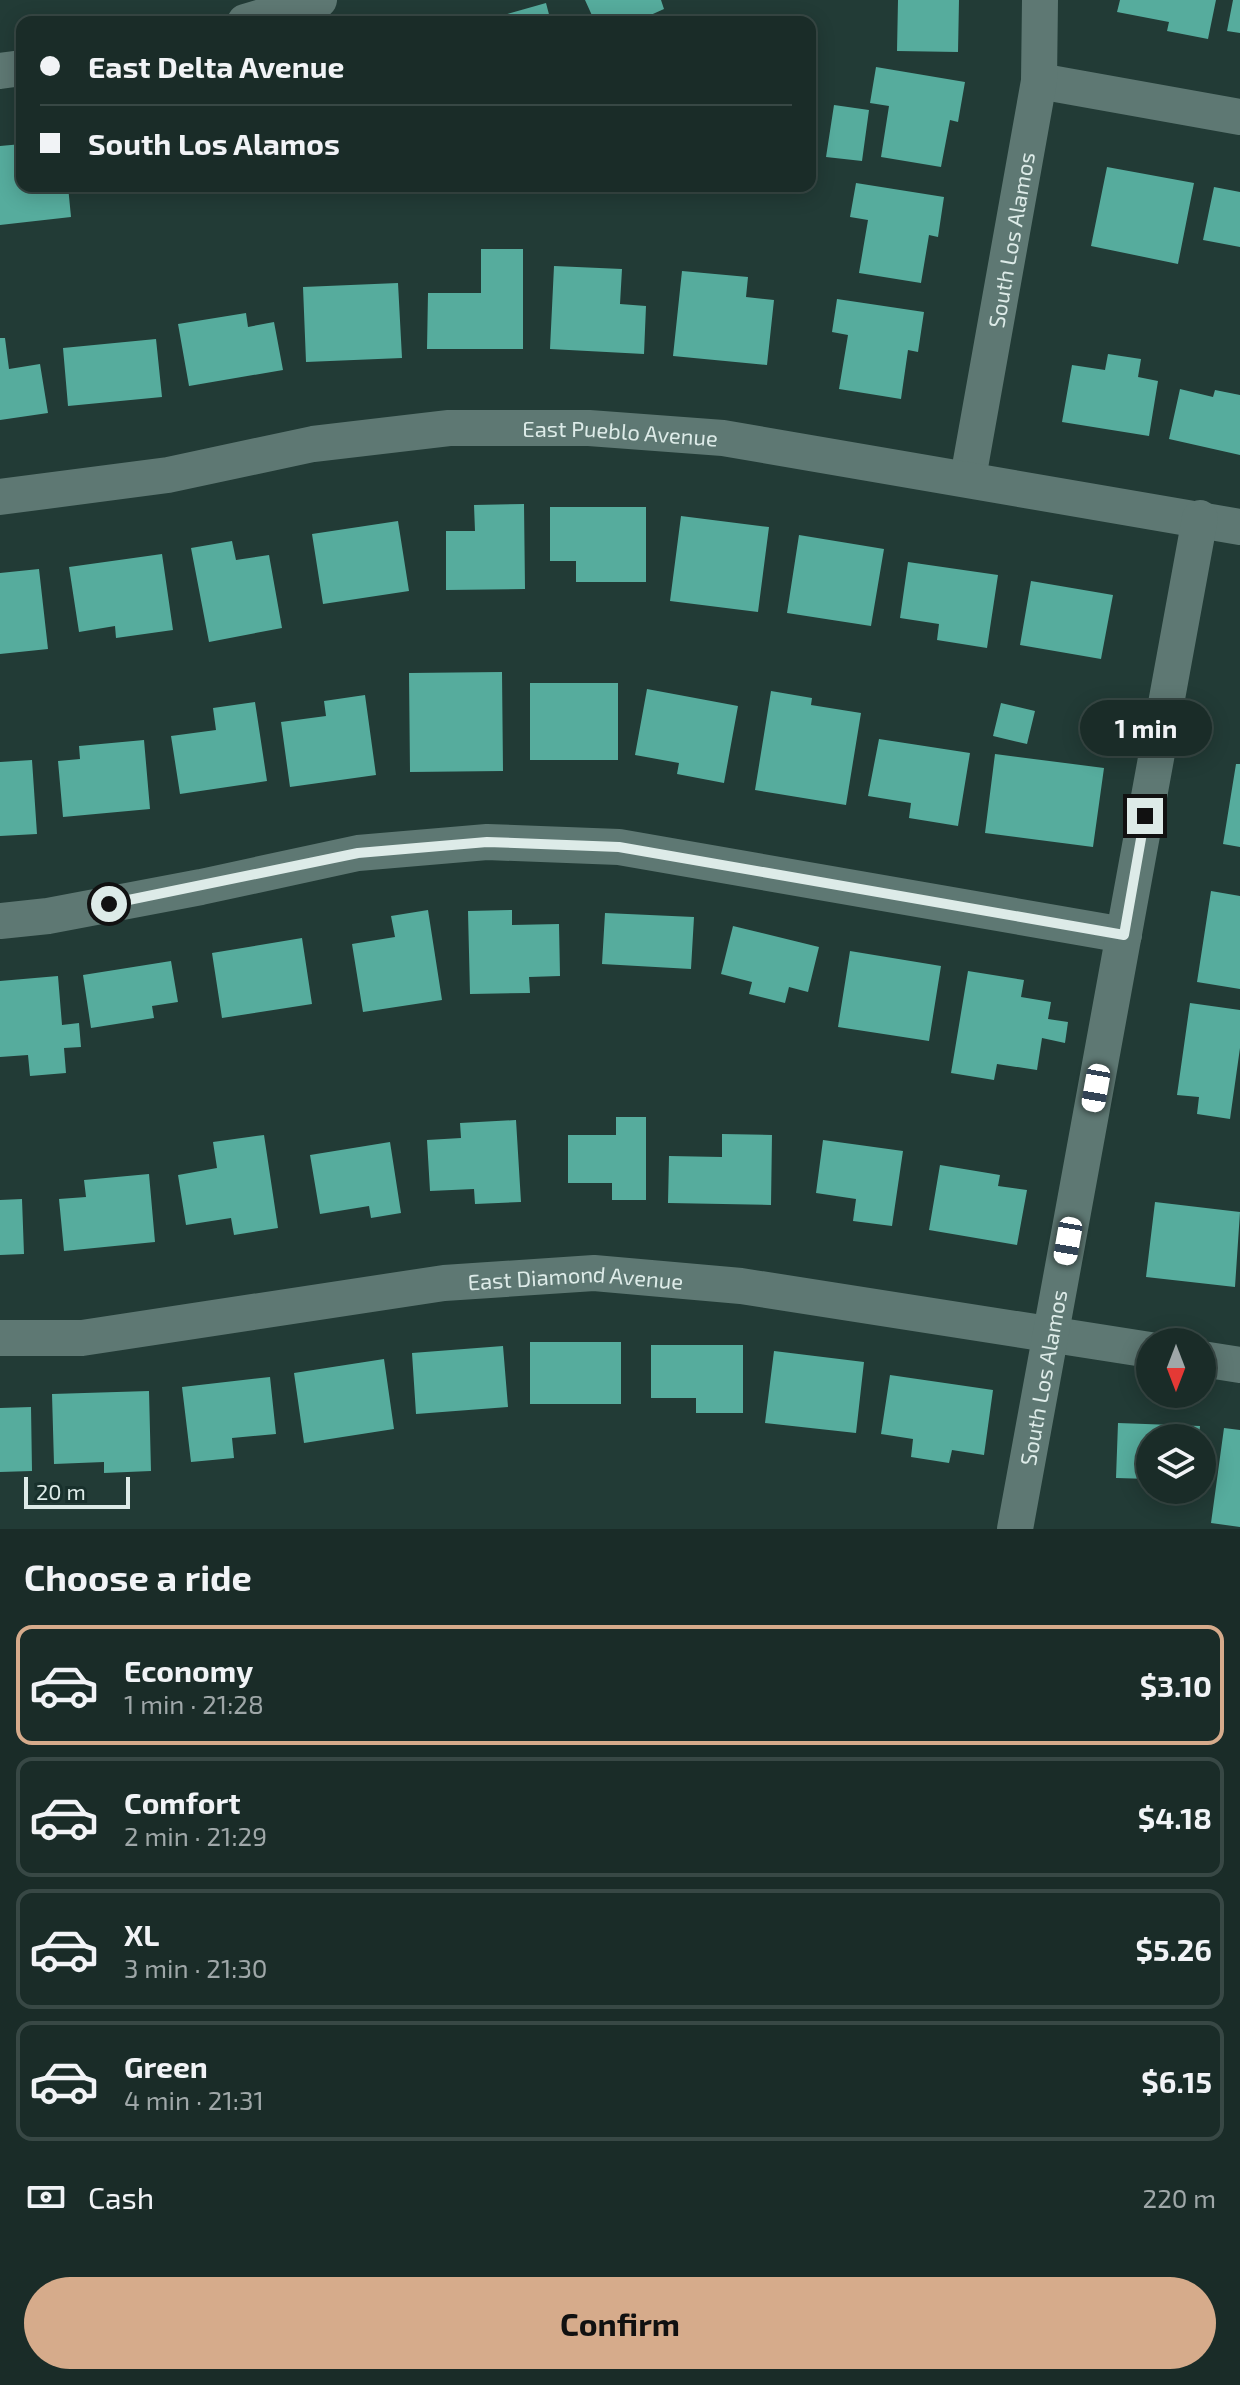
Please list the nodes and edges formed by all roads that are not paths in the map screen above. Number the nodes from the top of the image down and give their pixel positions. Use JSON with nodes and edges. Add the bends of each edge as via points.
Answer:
{"nodes":[{"id":1,"x":319,"y":0,"type":"edge"},
{"id":2,"x":1040,"y":0,"type":"edge"},
{"id":3,"x":265,"y":16,"type":"edge"},
{"id":4,"x":1039,"y":81,"type":"junction"},
{"id":5,"x":1240,"y":117,"type":"edge"},
{"id":6,"x":968,"y":478,"type":"junction"},
{"id":7,"x":0,"y":497,"type":"edge"},
{"id":8,"x":1200,"y":518,"type":"junction"},
{"id":9,"x":1240,"y":527,"type":"edge"},
{"id":10,"x":0,"y":921,"type":"edge"},
{"id":11,"x":1124,"y":935,"type":"junction"},
{"id":12,"x":1051,"y":1333,"type":"junction"},
{"id":13,"x":0,"y":1338,"type":"edge"},
{"id":14,"x":1136,"y":1348,"type":"edge"},
{"id":15,"x":1216,"y":1361,"type":"edge"},
{"id":16,"x":1240,"y":1365,"type":"edge"},
{"id":17,"x":1015,"y":1529,"type":"edge"}],
"edges":[{"from":1,"to":3,"type":"street"},
{"from":2,"to":4,"type":"street","name":"South Los Alamos"},
{"from":4,"to":5,"type":"street"},
{"from":4,"to":6,"type":"street","name":"South Los Alamos"},
{"from":6,"to":7,"type":"street","name":"East Pueblo Avenue","via":[[723,438],[589,428],[449,428],[313,444],[168,475]]},
{"from":6,"to":8,"type":"street","name":"East Pueblo Avenue"},
{"from":8,"to":9,"type":"street","name":"East Pueblo Avenue"},
{"from":8,"to":11,"type":"street","name":"South Los Alamos"},
{"from":10,"to":11,"type":"street","via":[[186,890],[358,853],[487,842],[634,850]]},
{"from":11,"to":12,"type":"street","name":"South Los Alamos"},
{"from":12,"to":13,"type":"street","name":"East Diamond Avenue","via":[[741,1286],[594,1273],[444,1283],[82,1338]]},
{"from":12,"to":14,"type":"street","name":"East Diamond Avenue"},
{"from":12,"to":17,"type":"street","name":"South Los Alamos"},
{"from":15,"to":16,"type":"street"}]}
